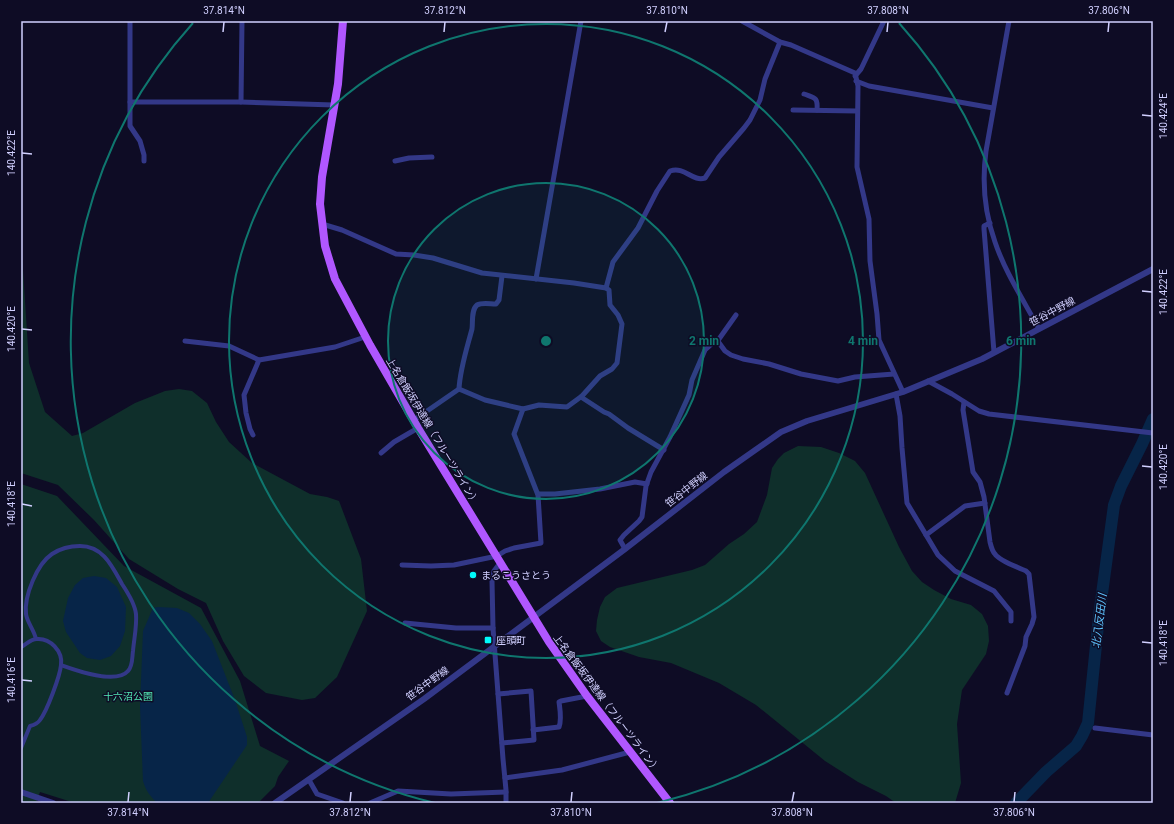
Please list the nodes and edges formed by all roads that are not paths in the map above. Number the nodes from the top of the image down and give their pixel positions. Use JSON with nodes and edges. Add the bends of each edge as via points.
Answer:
{"nodes":[{"id":1,"x":130,"y":21,"type":"edge"},
{"id":2,"x":242,"y":21,"type":"edge"},
{"id":3,"x":343,"y":21,"type":"edge"},
{"id":4,"x":581,"y":21,"type":"edge"},
{"id":5,"x":742,"y":21,"type":"edge"},
{"id":6,"x":884,"y":21,"type":"edge"},
{"id":7,"x":1009,"y":21,"type":"edge"},
{"id":8,"x":780,"y":42,"type":"junction"},
{"id":9,"x":856,"y":79,"type":"junction"},
{"id":10,"x":804,"y":94,"type":"dead end"},
{"id":11,"x":130,"y":102,"type":"junction"},
{"id":12,"x":241,"y":102,"type":"junction"},
{"id":13,"x":334,"y":105,"type":"junction"},
{"id":14,"x":994,"y":108,"type":"junction"},
{"id":15,"x":793,"y":110,"type":"dead end"},
{"id":16,"x":817,"y":110,"type":"junction"},
{"id":17,"x":857,"y":111,"type":"junction"},
{"id":18,"x":432,"y":157,"type":"dead end"},
{"id":19,"x":144,"y":161,"type":"dead end"},
{"id":20,"x":395,"y":162,"type":"dead end"},
{"id":21,"x":990,"y":223,"type":"junction"},
{"id":22,"x":322,"y":224,"type":"junction"},
{"id":23,"x":1153,"y":269,"type":"edge"},
{"id":24,"x":502,"y":276,"type":"junction"},
{"id":25,"x":536,"y":279,"type":"junction"},
{"id":26,"x":606,"y":288,"type":"junction"},
{"id":27,"x":736,"y":315,"type":"dead end"},
{"id":28,"x":1039,"y":329,"type":"junction"},
{"id":29,"x":365,"y":336,"type":"junction"},
{"id":30,"x":717,"y":340,"type":"junction"},
{"id":31,"x":185,"y":341,"type":"dead end"},
{"id":32,"x":994,"y":352,"type":"junction"},
{"id":33,"x":259,"y":360,"type":"junction"},
{"id":34,"x":894,"y":374,"type":"junction"},
{"id":35,"x":928,"y":381,"type":"junction"},
{"id":36,"x":459,"y":389,"type":"junction"},
{"id":37,"x":903,"y":392,"type":"junction"},
{"id":38,"x":896,"y":394,"type":"junction"},
{"id":39,"x":581,"y":397,"type":"junction"},
{"id":40,"x":964,"y":402,"type":"junction"},
{"id":41,"x":523,"y":409,"type":"junction"},
{"id":42,"x":414,"y":420,"type":"junction"},
{"id":43,"x":418,"y":428,"type":"junction"},
{"id":44,"x":1153,"y":433,"type":"edge"},
{"id":45,"x":253,"y":435,"type":"dead end"},
{"id":46,"x":664,"y":450,"type":"junction"},
{"id":47,"x":381,"y":453,"type":"dead end"},
{"id":48,"x":647,"y":484,"type":"junction"},
{"id":49,"x":538,"y":494,"type":"junction"},
{"id":50,"x":985,"y":504,"type":"junction"},
{"id":51,"x":926,"y":536,"type":"junction"},
{"id":52,"x":626,"y":549,"type":"junction"},
{"id":53,"x":499,"y":559,"type":"junction"},
{"id":54,"x":402,"y":565,"type":"dead end"},
{"id":55,"x":533,"y":618,"type":"junction"},
{"id":56,"x":1011,"y":621,"type":"dead end"},
{"id":57,"x":405,"y":623,"type":"dead end"},
{"id":58,"x":493,"y":628,"type":"junction"},
{"id":59,"x":36,"y":639,"type":"junction"},
{"id":60,"x":494,"y":646,"type":"junction"},
{"id":61,"x":21,"y":647,"type":"edge"},
{"id":62,"x":61,"y":665,"type":"junction"},
{"id":63,"x":1008,"y":693,"type":"dead end"},
{"id":64,"x":498,"y":694,"type":"junction"},
{"id":65,"x":587,"y":696,"type":"junction"},
{"id":66,"x":1095,"y":728,"type":"dead end"},
{"id":67,"x":534,"y":730,"type":"junction"},
{"id":68,"x":1153,"y":735,"type":"edge"},
{"id":69,"x":502,"y":743,"type":"junction"},
{"id":70,"x":21,"y":748,"type":"edge"},
{"id":71,"x":630,"y":752,"type":"junction"},
{"id":72,"x":505,"y":778,"type":"junction"},
{"id":73,"x":309,"y":780,"type":"junction"},
{"id":74,"x":21,"y":792,"type":"edge"},
{"id":75,"x":506,"y":792,"type":"junction"},
{"id":76,"x":41,"y":801,"type":"edge"},
{"id":77,"x":53,"y":803,"type":"edge"},
{"id":78,"x":275,"y":803,"type":"edge"},
{"id":79,"x":343,"y":803,"type":"edge"},
{"id":80,"x":370,"y":803,"type":"edge"},
{"id":81,"x":506,"y":803,"type":"edge"},
{"id":82,"x":670,"y":803,"type":"edge"}],
"edges":[{"from":1,"to":11,"type":"street"},
{"from":2,"to":12,"type":"street"},
{"from":3,"to":13,"type":"main road","name":"上名倉飯坂伊達線（フルーツライン）"},
{"from":4,"to":25,"type":"street"},
{"from":5,"to":8,"type":"street"},
{"from":6,"to":9,"type":"street"},
{"from":7,"to":14,"type":"street"},
{"from":8,"to":9,"type":"street","via":[[855,73]]},
{"from":8,"to":26,"type":"street","via":[[765,78],[760,100],[744,128],[718,157],[705,178],[698,179],[678,170],[670,171],[638,228],[613,262]]},
{"from":9,"to":14,"type":"street","via":[[869,86]]},
{"from":9,"to":17,"type":"street"},
{"from":10,"to":16,"type":"street","via":[[816,98]]},
{"from":11,"to":12,"type":"street"},
{"from":11,"to":19,"type":"street","via":[[130,126],[140,141]]},
{"from":12,"to":13,"type":"street"},
{"from":13,"to":22,"type":"main road","name":"上名倉飯坂伊達線（フルーツライン）","via":[[321,190]]},
{"from":14,"to":21,"type":"street","via":[[985,161],[985,195]]},
{"from":15,"to":16,"type":"street"},
{"from":16,"to":17,"type":"street"},
{"from":17,"to":34,"type":"street","via":[[857,167],[869,219],[870,261],[879,340]]},
{"from":18,"to":20,"type":"street","via":[[409,158]]},
{"from":21,"to":28,"type":"street","via":[[1005,265]]},
{"from":21,"to":32,"type":"street","via":[[984,226],[984,229]]},
{"from":22,"to":24,"type":"street","via":[[396,254],[433,258],[473,271]]},
{"from":22,"to":29,"type":"main road","name":"上名倉飯坂伊達線（フルーツライン）","via":[[324,246],[334,274]]},
{"from":23,"to":28,"type":"street","name":"笹谷中野線"},
{"from":24,"to":25,"type":"street"},
{"from":24,"to":36,"type":"street","via":[[496,304],[480,304],[473,312]]},
{"from":25,"to":26,"type":"street"},
{"from":26,"to":39,"type":"street","via":[[609,290],[610,305],[622,324],[617,363],[600,376]]},
{"from":27,"to":30,"type":"street"},
{"from":28,"to":32,"type":"street","name":"笹谷中野線"},
{"from":29,"to":33,"type":"street","via":[[335,347]]},
{"from":29,"to":42,"type":"main road","name":"上名倉飯坂伊達線（フルーツライン）"},
{"from":30,"to":34,"type":"street","via":[[731,355],[801,374],[838,380]]},
{"from":30,"to":46,"type":"street","via":[[705,350],[692,380],[689,395]]},
{"from":31,"to":33,"type":"street","via":[[229,346]]},
{"from":32,"to":35,"type":"street","name":"笹谷中野線"},
{"from":33,"to":45,"type":"street","via":[[244,395]]},
{"from":34,"to":37,"type":"street"},
{"from":35,"to":37,"type":"street","name":"笹谷中野線"},
{"from":35,"to":40,"type":"street"},
{"from":36,"to":41,"type":"street","via":[[485,400]]},
{"from":36,"to":42,"type":"street"},
{"from":37,"to":38,"type":"street","name":"笹谷中野線"},
{"from":38,"to":51,"type":"street","via":[[907,503]]},
{"from":38,"to":52,"type":"street","name":"笹谷中野線","via":[[781,432],[724,472]]},
{"from":39,"to":41,"type":"street","via":[[564,408],[558,405],[539,405]]},
{"from":39,"to":46,"type":"street"},
{"from":40,"to":44,"type":"street","via":[[989,414]]},
{"from":40,"to":50,"type":"street","via":[[963,410],[973,472],[980,482]]},
{"from":41,"to":49,"type":"street","via":[[514,434]]},
{"from":42,"to":43,"type":"main road","name":"上名倉飯坂伊達線（フルーツライン）"},
{"from":43,"to":47,"type":"street"},
{"from":43,"to":53,"type":"main road","name":"上名倉飯坂伊達線（フルーツライン）"},
{"from":46,"to":48,"type":"street"},
{"from":48,"to":49,"type":"street","via":[[635,482]]},
{"from":48,"to":52,"type":"street","via":[[642,517],[620,540]]},
{"from":49,"to":53,"type":"street","via":[[541,544],[514,548],[506,551]]},
{"from":50,"to":51,"type":"street","via":[[965,506]]},
{"from":50,"to":63,"type":"street","via":[[990,542],[995,555],[1029,574],[1034,605],[1032,624]]},
{"from":51,"to":56,"type":"street","via":[[938,555],[951,568],[994,591],[1011,612]]},
{"from":52,"to":55,"type":"street","name":"笹谷中野線"},
{"from":53,"to":54,"type":"street","via":[[454,565]]},
{"from":53,"to":55,"type":"main road","name":"上名倉飯坂伊達線（フルーツライン）"},
{"from":53,"to":58,"type":"street","via":[[492,581]]},
{"from":55,"to":60,"type":"street","name":"笹谷中野線"},
{"from":55,"to":65,"type":"main road","name":"上名倉飯坂伊達線（フルーツライン）"},
{"from":57,"to":58,"type":"street","via":[[456,628]]},
{"from":58,"to":60,"type":"street"},
{"from":59,"to":61,"type":"street"},
{"from":59,"to":62,"type":"street","via":[[47,641],[55,647],[59,652]]},
{"from":59,"to":62,"type":"street","via":[[26,616],[27,600],[30,587],[44,561],[62,548],[71,546],[86,546],[98,550],[112,568],[134,606],[136,624],[132,663],[123,675],[112,677],[99,677]]},
{"from":60,"to":64,"type":"street"},
{"from":60,"to":73,"type":"street","name":"笹谷中野線"},
{"from":62,"to":70,"type":"street","via":[[40,721],[30,726]]},
{"from":64,"to":67,"type":"street","via":[[531,691]]},
{"from":64,"to":69,"type":"street"},
{"from":65,"to":67,"type":"street","via":[[559,702],[559,727]]},
{"from":65,"to":71,"type":"main road","name":"上名倉飯坂伊達線（フルーツライン）"},
{"from":66,"to":68,"type":"street"},
{"from":67,"to":69,"type":"street","via":[[534,740]]},
{"from":69,"to":72,"type":"street"},
{"from":71,"to":72,"type":"street","via":[[562,770]]},
{"from":71,"to":82,"type":"main road","name":"上名倉飯坂伊達線（フルーツライン）"},
{"from":72,"to":75,"type":"street"},
{"from":73,"to":78,"type":"street","name":"笹谷中野線"},
{"from":73,"to":79,"type":"street","via":[[317,794]]},
{"from":74,"to":76,"type":"street"},
{"from":75,"to":80,"type":"street","via":[[451,794],[398,791]]},
{"from":75,"to":81,"type":"street"},
{"from":76,"to":77,"type":"street"}]}
